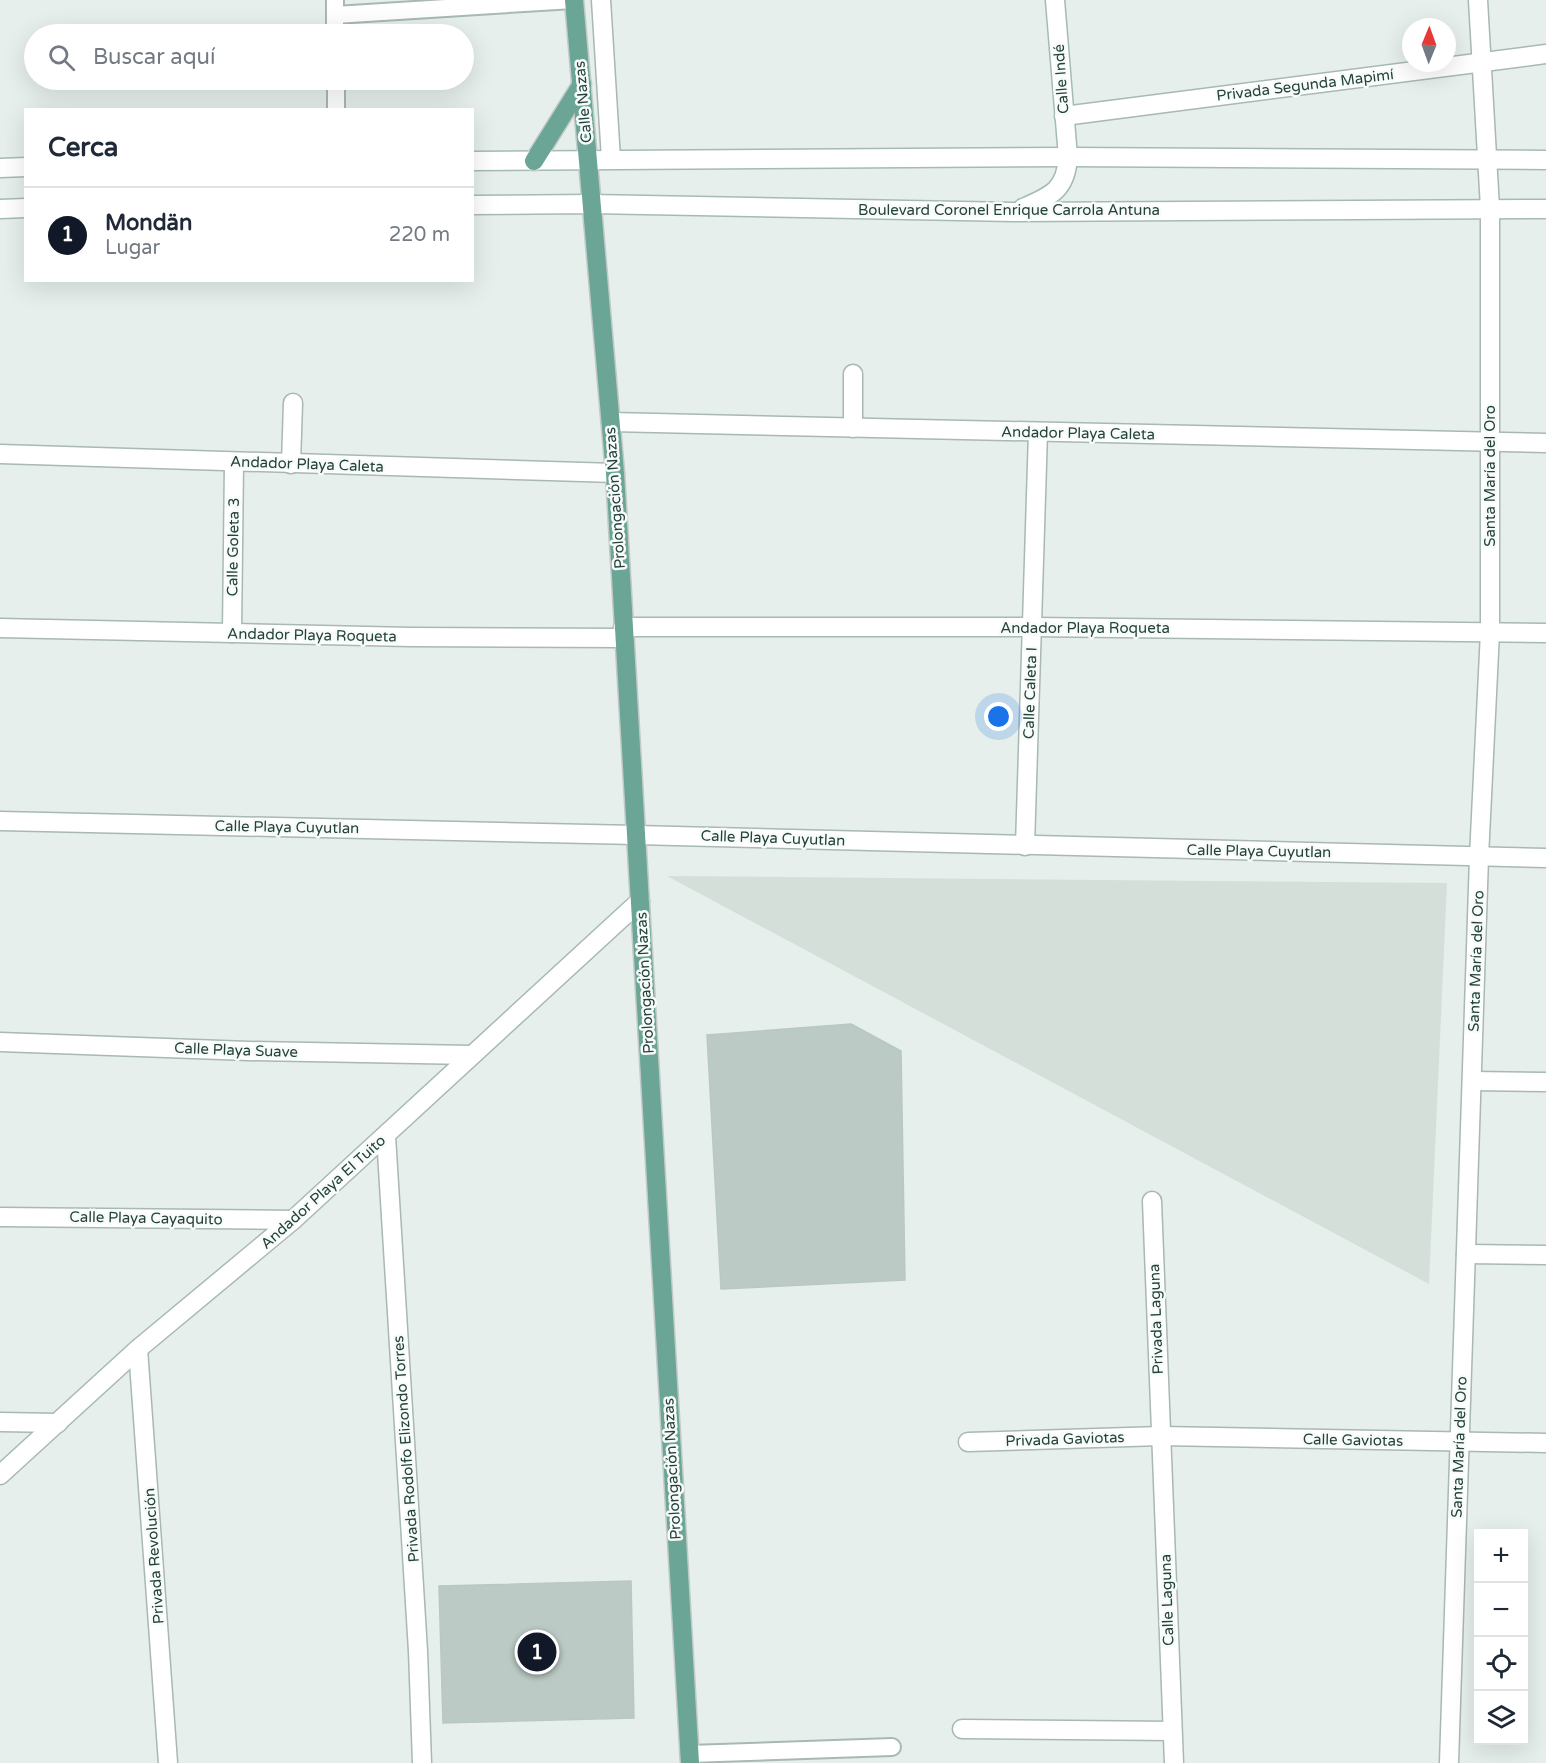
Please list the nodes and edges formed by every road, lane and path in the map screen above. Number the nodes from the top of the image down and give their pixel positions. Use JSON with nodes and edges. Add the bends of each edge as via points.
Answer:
{"nodes":[{"id":1,"x":574,"y":0,"type":"edge"},
{"id":2,"x":601,"y":0,"type":"edge"},
{"id":3,"x":1055,"y":0,"type":"edge"},
{"id":4,"x":1478,"y":0,"type":"edge"},
{"id":5,"x":335,"y":8,"type":"edge"},
{"id":6,"x":335,"y":24,"type":"edge"},
{"id":7,"x":1546,"y":54,"type":"edge"},
{"id":8,"x":1482,"y":62,"type":"junction"},
{"id":9,"x":582,"y":84,"type":"junction"},
{"id":10,"x":336,"y":90,"type":"edge"},
{"id":11,"x":336,"y":108,"type":"edge"},
{"id":12,"x":1064,"y":116,"type":"junction"},
{"id":13,"x":1068,"y":157,"type":"junction"},
{"id":14,"x":611,"y":159,"type":"junction"},
{"id":15,"x":1546,"y":159,"type":"edge"},
{"id":16,"x":588,"y":160,"type":"junction"},
{"id":17,"x":1487,"y":160,"type":"junction"},
{"id":18,"x":474,"y":161,"type":"edge"},
{"id":19,"x":534,"y":161,"type":"junction"},
{"id":20,"x":24,"y":167,"type":"edge"},
{"id":21,"x":0,"y":168,"type":"edge"},
{"id":22,"x":591,"y":204,"type":"junction"},
{"id":23,"x":474,"y":205,"type":"edge"},
{"id":24,"x":24,"y":208,"type":"edge"},
{"id":25,"x":1490,"y":208,"type":"junction"},
{"id":26,"x":0,"y":209,"type":"edge"},
{"id":27,"x":1546,"y":209,"type":"edge"},
{"id":28,"x":1013,"y":212,"type":"junction"},
{"id":29,"x":853,"y":374,"type":"dead end"},
{"id":30,"x":293,"y":403,"type":"dead end"},
{"id":31,"x":611,"y":422,"type":"junction"},
{"id":32,"x":853,"y":428,"type":"junction"},
{"id":33,"x":1038,"y":432,"type":"junction"},
{"id":34,"x":1491,"y":442,"type":"junction"},
{"id":35,"x":1546,"y":443,"type":"edge"},
{"id":36,"x":0,"y":454,"type":"edge"},
{"id":37,"x":234,"y":462,"type":"junction"},
{"id":38,"x":291,"y":464,"type":"junction"},
{"id":39,"x":615,"y":473,"type":"junction"},
{"id":40,"x":1032,"y":627,"type":"junction"},
{"id":41,"x":0,"y":628,"type":"edge"},
{"id":42,"x":624,"y":632,"type":"junction"},
{"id":43,"x":1490,"y":632,"type":"junction"},
{"id":44,"x":232,"y":633,"type":"junction"},
{"id":45,"x":1546,"y":633,"type":"edge"},
{"id":46,"x":0,"y":821,"type":"edge"},
{"id":47,"x":636,"y":835,"type":"junction"},
{"id":48,"x":1025,"y":846,"type":"junction"},
{"id":49,"x":1479,"y":857,"type":"junction"},
{"id":50,"x":1546,"y":858,"type":"edge"},
{"id":51,"x":640,"y":901,"type":"junction"},
{"id":52,"x":0,"y":1042,"type":"edge"},
{"id":53,"x":471,"y":1055,"type":"junction"},
{"id":54,"x":1472,"y":1081,"type":"junction"},
{"id":55,"x":1546,"y":1082,"type":"edge"},
{"id":56,"x":386,"y":1136,"type":"junction"},
{"id":57,"x":1152,"y":1201,"type":"dead end"},
{"id":58,"x":0,"y":1216,"type":"edge"},
{"id":59,"x":293,"y":1220,"type":"junction"},
{"id":60,"x":1466,"y":1254,"type":"junction"},
{"id":61,"x":1546,"y":1255,"type":"edge"},
{"id":62,"x":138,"y":1349,"type":"junction"},
{"id":63,"x":0,"y":1422,"type":"edge"},
{"id":64,"x":57,"y":1423,"type":"junction"},
{"id":65,"x":1161,"y":1436,"type":"junction"},
{"id":66,"x":968,"y":1442,"type":"dead end"},
{"id":67,"x":1459,"y":1442,"type":"junction"},
{"id":68,"x":1546,"y":1443,"type":"edge"},
{"id":69,"x":0,"y":1475,"type":"edge"},
{"id":70,"x":962,"y":1729,"type":"dead end"},
{"id":71,"x":1172,"y":1731,"type":"junction"},
{"id":72,"x":892,"y":1747,"type":"dead end"},
{"id":73,"x":689,"y":1759,"type":"edge"},
{"id":74,"x":168,"y":1763,"type":"edge"},
{"id":75,"x":422,"y":1763,"type":"edge"},
{"id":76,"x":1174,"y":1763,"type":"edge"},
{"id":77,"x":1449,"y":1763,"type":"edge"}],
"edges":[{"from":1,"to":5,"type":"lane"},
{"from":1,"to":9,"type":"main road","name":"Calle Nazas"},
{"from":2,"to":14,"type":"street"},
{"from":3,"to":12,"type":"street","name":"Calle Indé"},
{"from":4,"to":8,"type":"street","name":"Santa María del Oro"},
{"from":5,"to":6,"type":"lane"},
{"from":7,"to":8,"type":"street","name":"Privada Segunda Mapimí"},
{"from":8,"to":12,"type":"street","name":"Privada Segunda Mapimí"},
{"from":8,"to":17,"type":"street","name":"Santa María del Oro"},
{"from":9,"to":16,"type":"main road","name":"Calle Nazas"},
{"from":9,"to":19,"type":"main road"},
{"from":10,"to":11,"type":"lane"},
{"from":12,"to":13,"type":"street","name":"Calle Indé"},
{"from":13,"to":14,"type":"street"},
{"from":13,"to":17,"type":"street"},
{"from":13,"to":28,"type":"street","name":"Calle Indé","via":[[1067,172],[1059,188]]},
{"from":14,"to":16,"type":"street"},
{"from":15,"to":17,"type":"street"},
{"from":16,"to":19,"type":"street"},
{"from":16,"to":22,"type":"main road","name":"Calle Nazas"},
{"from":17,"to":25,"type":"street","name":"Santa María del Oro"},
{"from":18,"to":19,"type":"street"},
{"from":20,"to":21,"type":"street"},
{"from":22,"to":23,"type":"street","name":"Boulevard Coronel Enrique Carrola Antuna"},
{"from":22,"to":28,"type":"street","name":"Boulevard Coronel Enrique Carrola Antuna"},
{"from":22,"to":31,"type":"main road","name":"Prolongación Nazas"},
{"from":24,"to":26,"type":"street"},
{"from":25,"to":27,"type":"street","name":"Boulevard Coronel Enrique Carrola Antuna"},
{"from":25,"to":28,"type":"street","name":"Boulevard Coronel Enrique Carrola Antuna"},
{"from":25,"to":34,"type":"street","name":"Santa María del Oro"},
{"from":29,"to":32,"type":"street"},
{"from":30,"to":38,"type":"street"},
{"from":31,"to":32,"type":"street","name":"Andador Playa Caleta"},
{"from":31,"to":39,"type":"main road","name":"Prolongación Nazas"},
{"from":32,"to":33,"type":"street","name":"Andador Playa Caleta"},
{"from":33,"to":34,"type":"street","name":"Andador Playa Caleta"},
{"from":33,"to":40,"type":"street","name":"Calle Caleta I"},
{"from":34,"to":35,"type":"street","name":"Andador Playa Caleta"},
{"from":34,"to":43,"type":"street","name":"Santa María del Oro"},
{"from":36,"to":37,"type":"street","name":"Andador Playa Caleta"},
{"from":37,"to":38,"type":"street","name":"Andador Playa Caleta"},
{"from":37,"to":44,"type":"street","name":"Calle Goleta 3"},
{"from":38,"to":39,"type":"street","name":"Andador Playa Caleta"},
{"from":39,"to":42,"type":"main road","name":"Prolongación Nazas"},
{"from":40,"to":42,"type":"street","name":"Andador Playa Roqueta"},
{"from":40,"to":43,"type":"street","name":"Andador Playa Roqueta"},
{"from":40,"to":48,"type":"street","name":"Calle Caleta I"},
{"from":41,"to":44,"type":"street","name":"Andador Playa Roqueta"},
{"from":42,"to":44,"type":"street","name":"Andador Playa Roqueta","via":[[411,637]]},
{"from":42,"to":47,"type":"main road","name":"Prolongación Nazas"},
{"from":43,"to":45,"type":"street","name":"Andador Playa Roqueta"},
{"from":43,"to":49,"type":"street","name":"Santa María del Oro"},
{"from":46,"to":47,"type":"street","name":"Calle Playa Cuyutlan"},
{"from":47,"to":48,"type":"street","name":"Calle Playa Cuyutlan"},
{"from":47,"to":51,"type":"main road","name":"Prolongación Nazas"},
{"from":48,"to":49,"type":"street","name":"Calle Playa Cuyutlan"},
{"from":49,"to":50,"type":"street","name":"Calle Playa Cuyutlan"},
{"from":49,"to":54,"type":"street","name":"Santa María del Oro"},
{"from":51,"to":53,"type":"street","name":"Andador Playa El Tuito"},
{"from":51,"to":73,"type":"main road","name":"Prolongación Nazas"},
{"from":52,"to":53,"type":"street","name":"Calle Playa Suave"},
{"from":53,"to":56,"type":"street","name":"Andador Playa El Tuito"},
{"from":54,"to":55,"type":"street"},
{"from":54,"to":60,"type":"street","name":"Santa María del Oro"},
{"from":56,"to":59,"type":"street","name":"Andador Playa El Tuito"},
{"from":56,"to":75,"type":"street","name":"Privada Rodolfo Elizondo Torres"},
{"from":57,"to":65,"type":"street","name":"Privada Laguna"},
{"from":58,"to":59,"type":"street","name":"Calle Playa Cayaquito"},
{"from":59,"to":62,"type":"street","name":"Andador Playa El Tuito"},
{"from":60,"to":61,"type":"street"},
{"from":60,"to":67,"type":"street","name":"Santa María del Oro"},
{"from":62,"to":64,"type":"street","name":"Andador Playa El Tuito"},
{"from":62,"to":74,"type":"street","name":"Privada Revolución"},
{"from":63,"to":64,"type":"street"},
{"from":64,"to":69,"type":"street","name":"Andador Playa El Tuito"},
{"from":65,"to":66,"type":"street","name":"Privada Gaviotas"},
{"from":65,"to":67,"type":"street","name":"Calle Gaviotas"},
{"from":65,"to":71,"type":"street","name":"Calle Laguna"},
{"from":67,"to":68,"type":"street","name":"Calle Gaviotas"},
{"from":67,"to":77,"type":"street","name":"Santa María del Oro"},
{"from":70,"to":71,"type":"street"},
{"from":71,"to":76,"type":"street","name":"Calle Laguna"},
{"from":72,"to":73,"type":"lane"}]}
